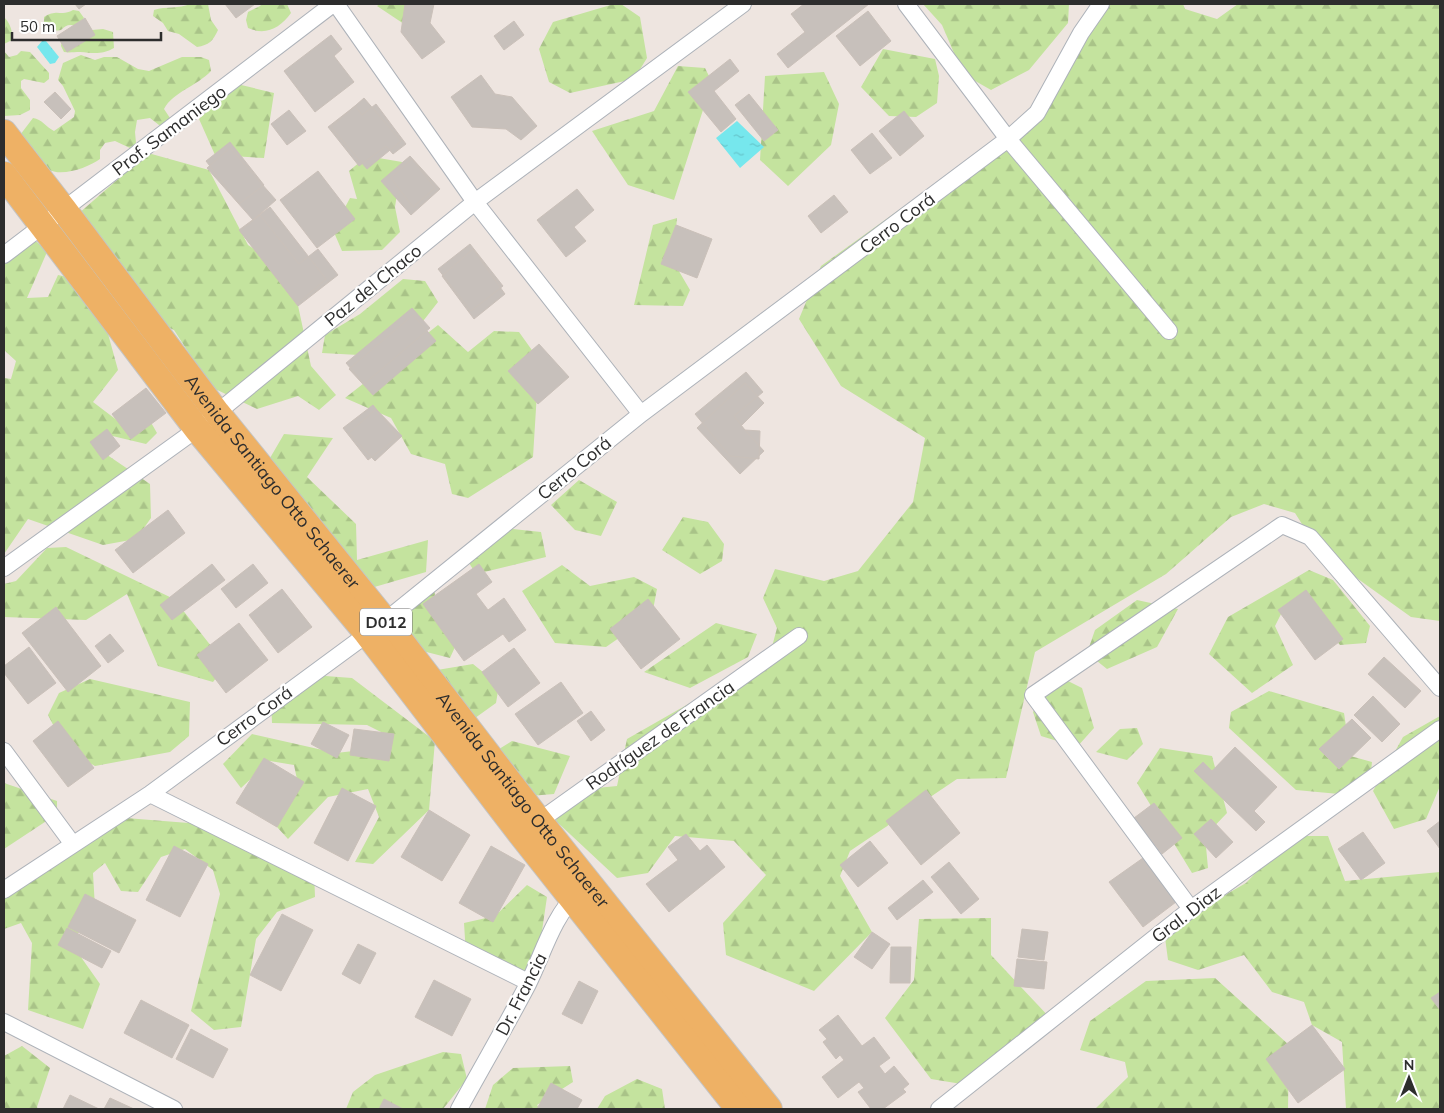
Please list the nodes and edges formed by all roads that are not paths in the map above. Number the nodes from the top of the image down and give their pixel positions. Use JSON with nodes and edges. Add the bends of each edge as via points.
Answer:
{"nodes":[{"id":1,"x":335,"y":4,"type":"edge"},
{"id":2,"x":743,"y":4,"type":"edge"},
{"id":3,"x":906,"y":4,"type":"edge"},
{"id":4,"x":1101,"y":4,"type":"edge"},
{"id":5,"x":4,"y":133,"type":"edge"},
{"id":6,"x":1008,"y":140,"type":"junction"},
{"id":7,"x":4,"y":176,"type":"edge"},
{"id":8,"x":475,"y":202,"type":"junction"},
{"id":9,"x":64,"y":210,"type":"junction"},
{"id":10,"x":43,"y":226,"type":"junction"},
{"id":11,"x":4,"y":255,"type":"edge"},
{"id":12,"x":1169,"y":331,"type":"dead end"},
{"id":13,"x":217,"y":413,"type":"junction"},
{"id":14,"x":641,"y":414,"type":"junction"},
{"id":15,"x":197,"y":429,"type":"junction"},
{"id":16,"x":4,"y":568,"type":"edge"},
{"id":17,"x":376,"y":627,"type":"junction"},
{"id":18,"x":799,"y":636,"type":"dead end"},
{"id":19,"x":1440,"y":688,"type":"edge"},
{"id":20,"x":1440,"y":729,"type":"edge"},
{"id":21,"x":4,"y":751,"type":"edge"},
{"id":22,"x":150,"y":794,"type":"junction"},
{"id":23,"x":530,"y":827,"type":"junction"},
{"id":24,"x":72,"y":844,"type":"junction"},
{"id":25,"x":4,"y":890,"type":"edge"},
{"id":26,"x":580,"y":890,"type":"junction"},
{"id":27,"x":1191,"y":909,"type":"junction"},
{"id":28,"x":528,"y":982,"type":"junction"},
{"id":29,"x":4,"y":1022,"type":"edge"},
{"id":30,"x":174,"y":1109,"type":"edge"},
{"id":31,"x":459,"y":1109,"type":"edge"},
{"id":32,"x":739,"y":1109,"type":"edge"},
{"id":33,"x":769,"y":1109,"type":"edge"},
{"id":34,"x":939,"y":1109,"type":"edge"}],
"edges":[{"from":1,"to":8,"type":"street"},
{"from":1,"to":9,"type":"street","name":"Prof. Samaniego"},
{"from":2,"to":8,"type":"street","name":"Paz del Chaco"},
{"from":3,"to":6,"type":"street"},
{"from":4,"to":6,"type":"street","name":"Cerro Corá","via":[[1036,113]]},
{"from":5,"to":9,"type":"main road","name":"Avenida Santiago Otto Schaerer","number":"D012"},
{"from":6,"to":12,"type":"street"},
{"from":6,"to":14,"type":"street","name":"Cerro Corá"},
{"from":7,"to":10,"type":"main road","name":"Avenida Santiago Otto Schaerer","number":"D012"},
{"from":8,"to":13,"type":"street","name":"Paz del Chaco"},
{"from":8,"to":14,"type":"street"},
{"from":9,"to":10,"type":"street","name":"Prof. Samaniego"},
{"from":9,"to":13,"type":"main road","name":"Avenida Santiago Otto Schaerer","number":"D012"},
{"from":10,"to":11,"type":"street","name":"Prof. Samaniego"},
{"from":10,"to":15,"type":"main road","name":"Avenida Santiago Otto Schaerer","number":"D012"},
{"from":13,"to":15,"type":"street","name":"Paz del Chaco"},
{"from":13,"to":17,"type":"main road","name":"Avenida Santiago Otto Schaerer","number":"D012"},
{"from":14,"to":17,"type":"street","name":"Cerro Corá"},
{"from":15,"to":16,"type":"street","name":"Paz del Chaco"},
{"from":15,"to":17,"type":"main road","name":"Avenida Santiago Otto Schaerer","number":"D012"},
{"from":17,"to":22,"type":"street","name":"Cerro Corá"},
{"from":17,"to":23,"type":"main road","name":"Avenida Santiago Otto Schaerer","number":"D012"},
{"from":18,"to":23,"type":"street","name":"Rodríguez de Francia"},
{"from":19,"to":27,"type":"street","via":[[1310,537],[1282,525],[1033,695]]},
{"from":20,"to":27,"type":"street","name":"Gral. Diaz"},
{"from":21,"to":24,"type":"street"},
{"from":22,"to":24,"type":"street","name":"Cerro Corá"},
{"from":22,"to":28,"type":"street"},
{"from":23,"to":26,"type":"main road","name":"Avenida Santiago Otto Schaerer","number":"D012"},
{"from":24,"to":25,"type":"street","name":"Cerro Corá"},
{"from":26,"to":28,"type":"street","name":"Dr. Francia","via":[[559,918]]},
{"from":26,"to":32,"type":"main road","name":"Avenida Santiago Otto Schaerer","number":"D012"},
{"from":26,"to":33,"type":"main road","name":"Avenida Santiago Otto Schaerer","number":"D012"},
{"from":27,"to":34,"type":"street","name":"Gral. Diaz"},
{"from":28,"to":31,"type":"street","name":"Dr. Francia"},
{"from":29,"to":30,"type":"street"}]}
